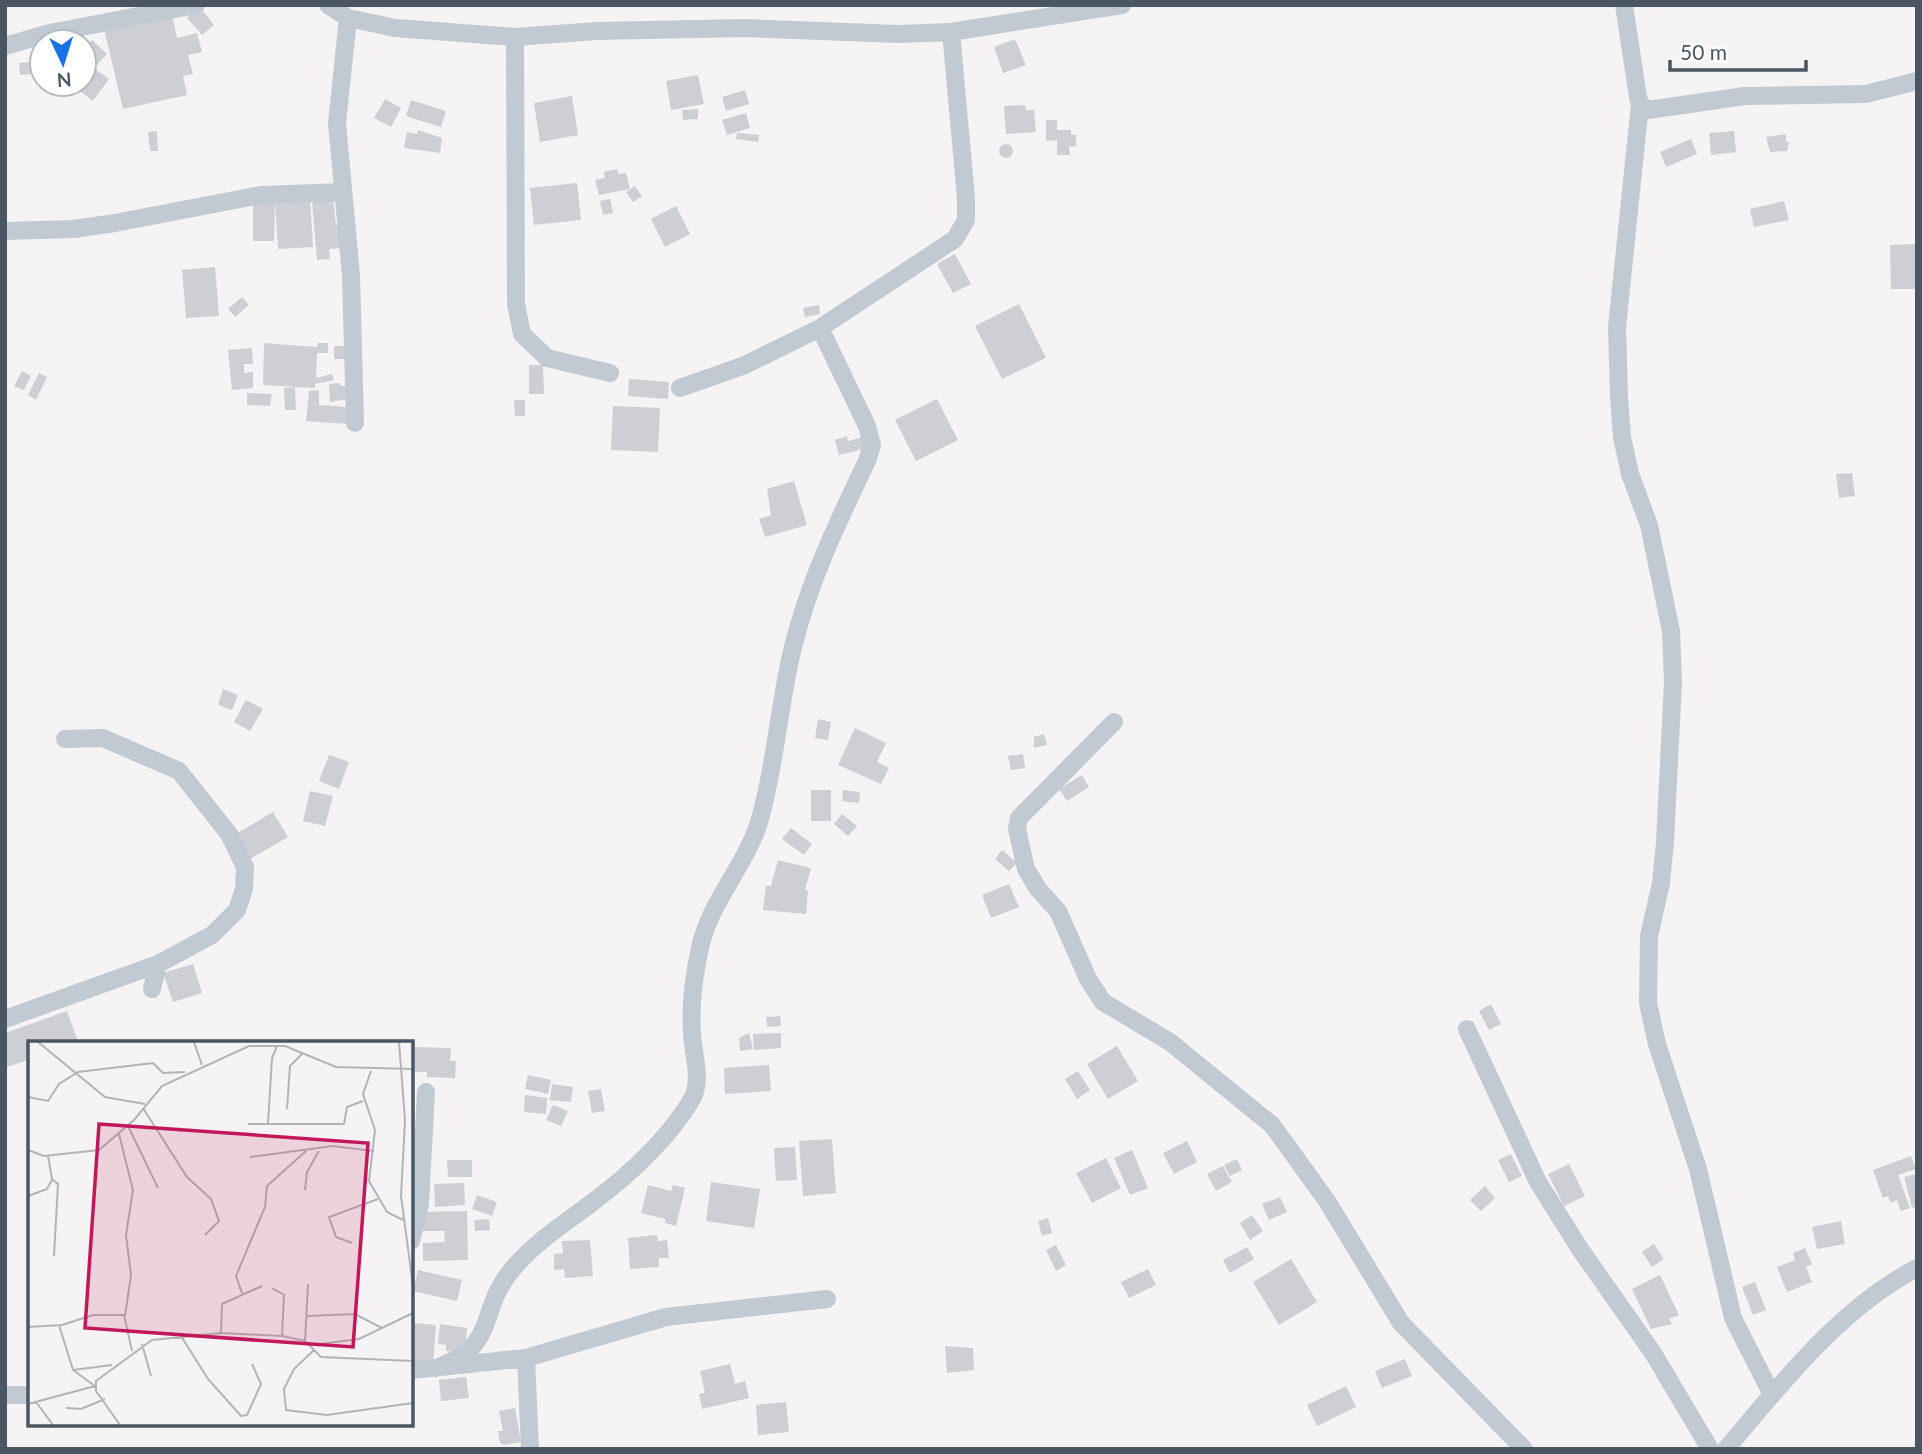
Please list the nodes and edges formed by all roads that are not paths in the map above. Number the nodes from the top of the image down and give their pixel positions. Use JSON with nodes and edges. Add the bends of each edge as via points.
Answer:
{"nodes":[{"id":1,"x":196,"y":5,"type":"edge"},
{"id":2,"x":328,"y":5,"type":"edge"},
{"id":3,"x":1122,"y":5,"type":"edge"},
{"id":4,"x":1624,"y":5,"type":"edge"},
{"id":5,"x":348,"y":18,"type":"junction"},
{"id":6,"x":951,"y":32,"type":"junction"},
{"id":7,"x":515,"y":37,"type":"junction"},
{"id":8,"x":5,"y":46,"type":"edge"},
{"id":9,"x":1917,"y":81,"type":"edge"},
{"id":10,"x":1640,"y":104,"type":"junction"},
{"id":11,"x":343,"y":192,"type":"junction"},
{"id":12,"x":5,"y":231,"type":"edge"},
{"id":13,"x":820,"y":328,"type":"junction"},
{"id":14,"x":610,"y":373,"type":"dead end"},
{"id":15,"x":680,"y":388,"type":"dead end"},
{"id":16,"x":355,"y":423,"type":"dead end"},
{"id":17,"x":1114,"y":722,"type":"dead end"},
{"id":18,"x":65,"y":739,"type":"dead end"},
{"id":19,"x":158,"y":964,"type":"junction"},
{"id":20,"x":152,"y":989,"type":"dead end"},
{"id":21,"x":5,"y":1019,"type":"edge"},
{"id":22,"x":1467,"y":1029,"type":"dead end"},
{"id":23,"x":426,"y":1092,"type":"dead end"},
{"id":24,"x":413,"y":1233,"type":"edge"},
{"id":25,"x":1917,"y":1268,"type":"edge"},
{"id":26,"x":827,"y":1299,"type":"dead end"},
{"id":27,"x":526,"y":1359,"type":"junction"},
{"id":28,"x":436,"y":1368,"type":"junction"},
{"id":29,"x":413,"y":1370,"type":"edge"},
{"id":30,"x":5,"y":1395,"type":"edge"},
{"id":31,"x":28,"y":1395,"type":"edge"},
{"id":32,"x":1772,"y":1395,"type":"junction"},
{"id":33,"x":530,"y":1449,"type":"edge"},
{"id":34,"x":1524,"y":1449,"type":"edge"},
{"id":35,"x":1710,"y":1449,"type":"edge"},
{"id":36,"x":1726,"y":1449,"type":"edge"}],
"edges":[{"from":1,"to":8,"type":"street"},
{"from":2,"to":5,"type":"street"},
{"from":3,"to":6,"type":"street"},
{"from":4,"to":10,"type":"street"},
{"from":5,"to":7,"type":"street","via":[[395,28]]},
{"from":5,"to":11,"type":"street","via":[[337,123]]},
{"from":6,"to":7,"type":"street","via":[[745,28]]},
{"from":6,"to":13,"type":"street","via":[[966,220],[955,239]]},
{"from":7,"to":14,"type":"street","via":[[516,304],[522,334],[547,358]]},
{"from":9,"to":10,"type":"street","via":[[1866,94],[1745,96],[1659,111]]},
{"from":10,"to":32,"type":"street","via":[[1617,327],[1619,397],[1630,474],[1649,526],[1671,631],[1673,682],[1665,842],[1649,936],[1648,1003],[1698,1169],[1733,1318]]},
{"from":11,"to":12,"type":"street","via":[[261,195],[74,229]]},
{"from":11,"to":16,"type":"street","via":[[351,275]]},
{"from":13,"to":15,"type":"street","via":[[745,365]]},
{"from":13,"to":28,"type":"street","via":[[872,445],[817,567],[792,649],[776,755],[759,822],[709,916],[700,947],[691,1033],[694,1096],[675,1125],[638,1164],[514,1266],[496,1292],[481,1338],[472,1350]]},
{"from":17,"to":34,"type":"street","via":[[1019,818],[1017,830],[1026,869],[1058,911],[1088,979],[1103,1002],[1170,1042],[1272,1125],[1327,1201],[1401,1323]]},
{"from":18,"to":19,"type":"street","via":[[103,738],[178,771],[229,834],[245,867],[237,909],[225,924]]},
{"from":19,"to":20,"type":"street"},
{"from":19,"to":21,"type":"street"},
{"from":22,"to":35,"type":"street","via":[[1538,1182],[1653,1353]]},
{"from":23,"to":24,"type":"street","via":[[420,1205]]},
{"from":25,"to":32,"type":"street","via":[[1828,1336]]},
{"from":26,"to":27,"type":"street","via":[[666,1317]]},
{"from":27,"to":28,"type":"street"},
{"from":27,"to":33,"type":"street"},
{"from":28,"to":29,"type":"street"},
{"from":30,"to":31,"type":"street"},
{"from":32,"to":36,"type":"street"}]}
